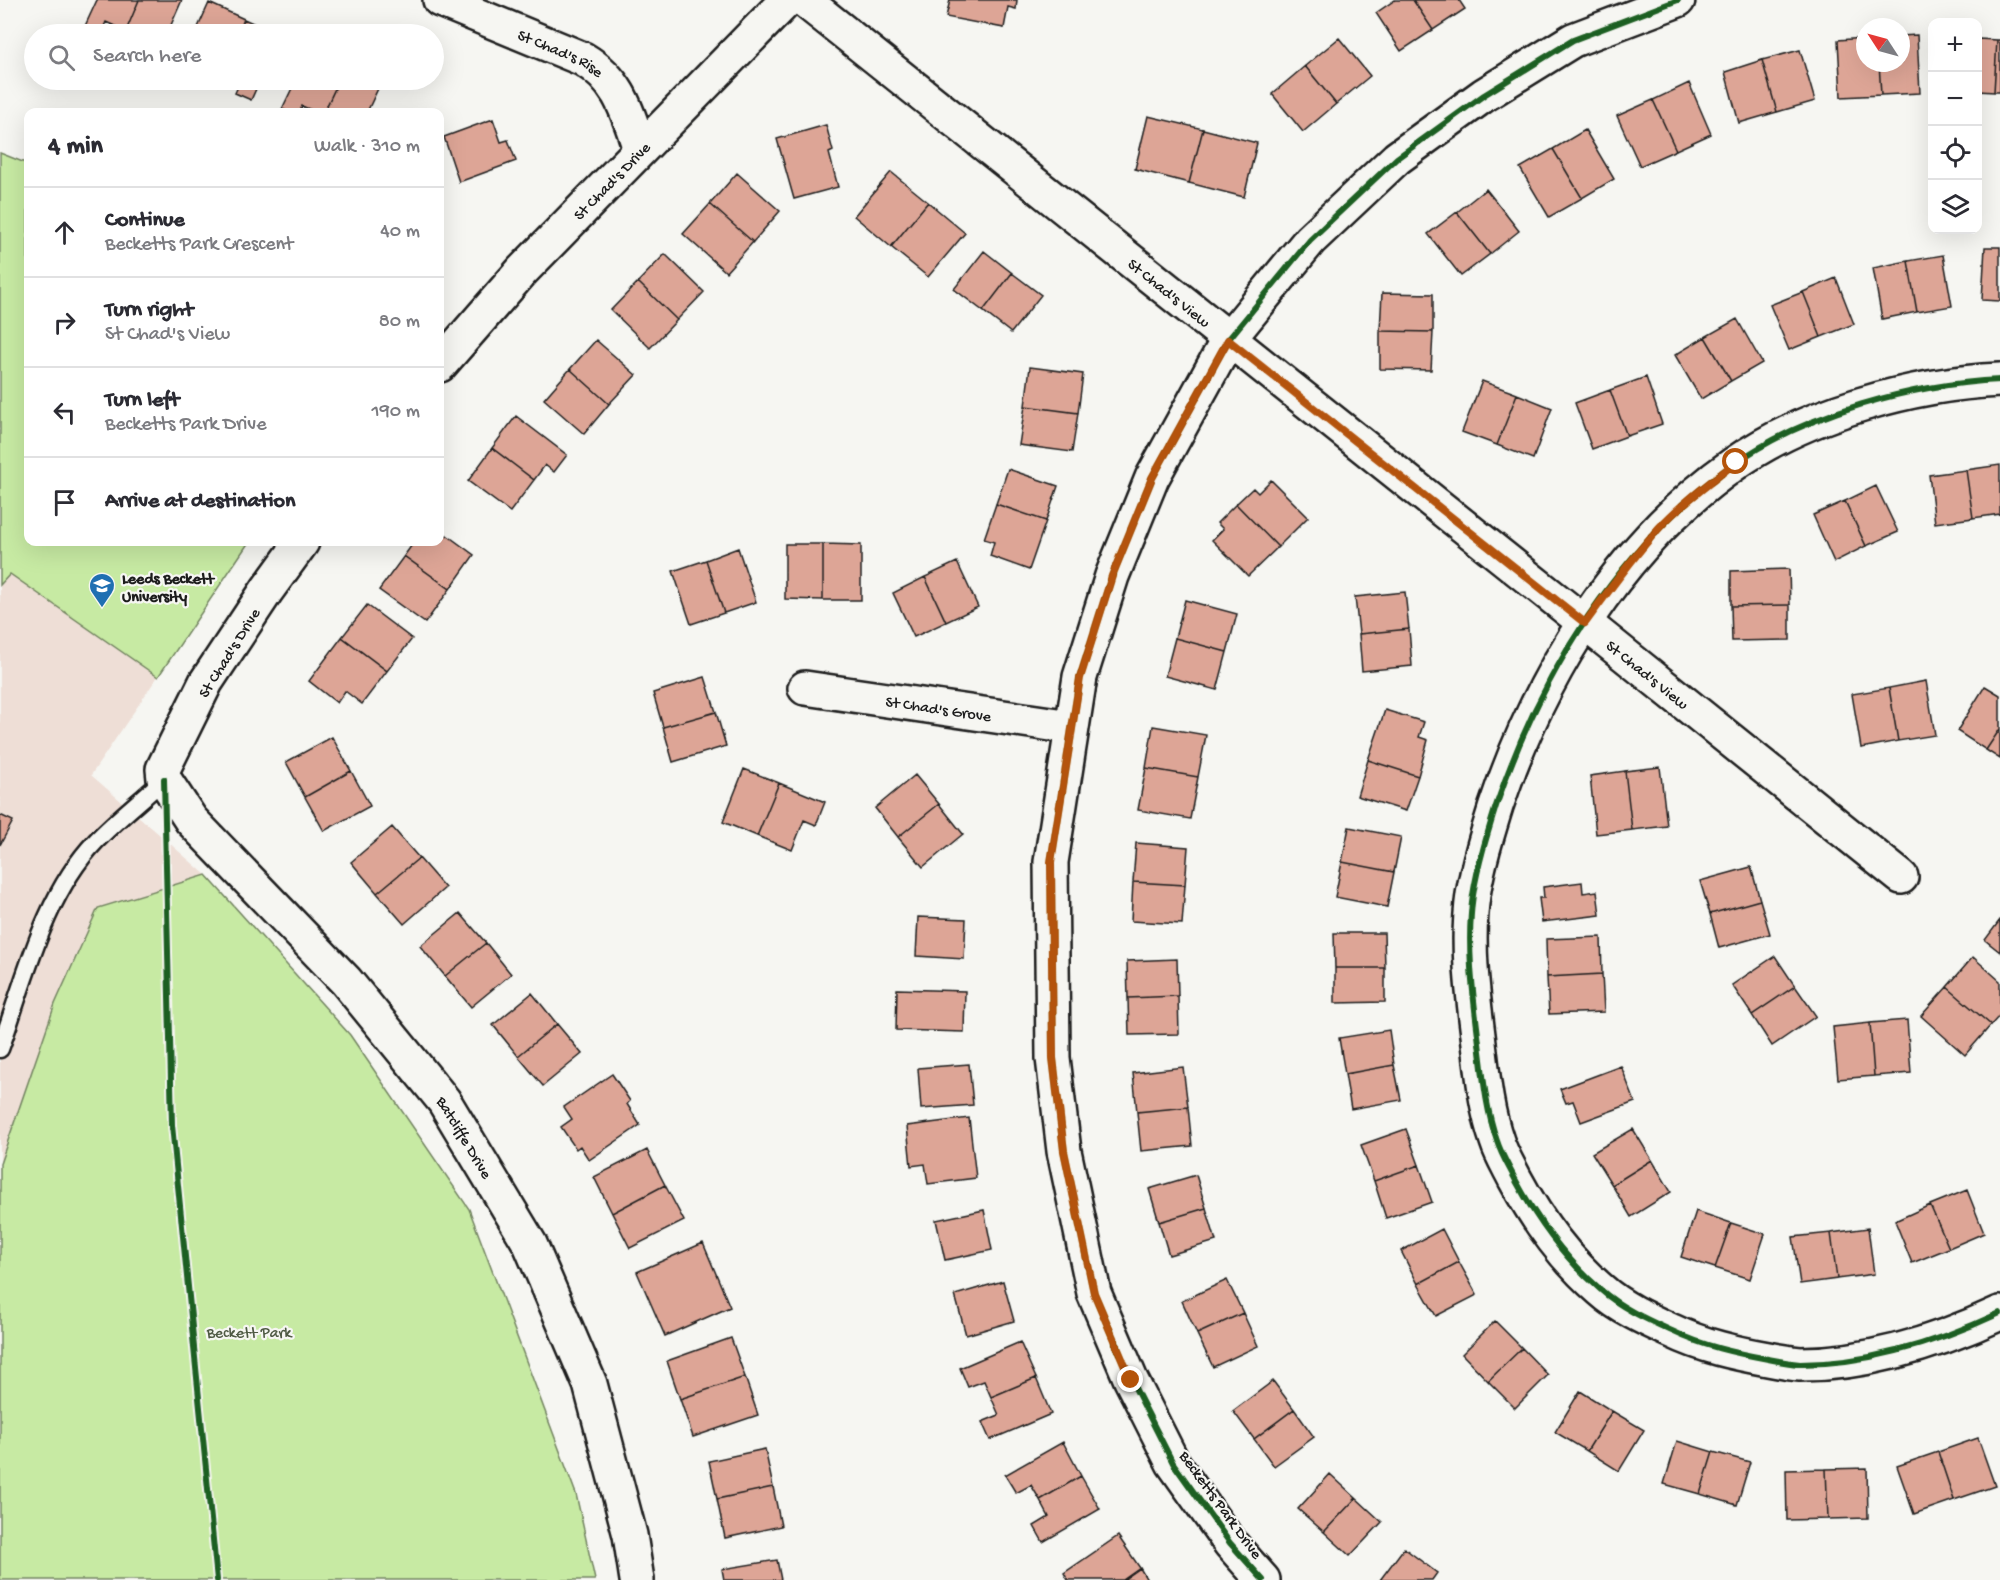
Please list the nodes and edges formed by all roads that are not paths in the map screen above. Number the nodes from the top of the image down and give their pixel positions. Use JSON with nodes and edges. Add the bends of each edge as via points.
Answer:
{"nodes":[{"id":1,"x":440,"y":0,"type":"edge"},
{"id":2,"x":788,"y":0,"type":"edge"},
{"id":3,"x":804,"y":0,"type":"edge"},
{"id":4,"x":1678,"y":0,"type":"edge"},
{"id":5,"x":640,"y":149,"type":"junction"},
{"id":6,"x":1228,"y":340,"type":"junction"},
{"id":7,"x":444,"y":360,"type":"edge"},
{"id":8,"x":2000,"y":380,"type":"edge"},
{"id":9,"x":299,"y":546,"type":"edge"},
{"id":10,"x":1585,"y":623,"type":"junction"},
{"id":11,"x":805,"y":688,"type":"dead end"},
{"id":12,"x":1071,"y":727,"type":"junction"},
{"id":13,"x":164,"y":774,"type":"junction"},
{"id":14,"x":1901,"y":877,"type":"dead end"},
{"id":15,"x":0,"y":1048,"type":"edge"},
{"id":16,"x":2000,"y":1313,"type":"edge"},
{"id":17,"x":638,"y":1580,"type":"edge"},
{"id":18,"x":1263,"y":1580,"type":"edge"}],
"edges":[{"from":1,"to":5,"type":"street","name":"St Chad's Rise","via":[[598,68],[625,103]]},
{"from":2,"to":5,"type":"street","name":"St Chad's Drive"},
{"from":3,"to":6,"type":"street","name":"St Chad's View"},
{"from":4,"to":6,"type":"street","name":"Becketts Park Drive","via":[[1573,40],[1485,95],[1397,158],[1310,240]]},
{"from":5,"to":7,"type":"street","name":"St Chad's Drive","via":[[522,271]]},
{"from":6,"to":10,"type":"street","name":"St Chad's View"},
{"from":6,"to":12,"type":"street","name":"Becketts Park Drive","via":[[1152,478],[1112,576],[1080,678]]},
{"from":8,"to":10,"type":"street","via":[[1914,390],[1851,409],[1793,430],[1736,462],[1660,527]]},
{"from":9,"to":13,"type":"street","name":"St Chad's Drive","via":[[206,682]]},
{"from":10,"to":14,"type":"street","name":"St Chad's View"},
{"from":10,"to":16,"type":"street","via":[[1547,684],[1511,761],[1485,842],[1473,896],[1470,940],[1484,1087],[1497,1143],[1525,1197],[1558,1247],[1603,1292],[1642,1317],[1692,1341],[1736,1353],[1796,1364],[1845,1361],[1899,1351],[1965,1330]]},
{"from":11,"to":12,"type":"street","name":"St Chad's Grove"},
{"from":12,"to":18,"type":"street","name":"Becketts Park Drive","via":[[1051,862],[1053,1058],[1064,1151],[1094,1293],[1131,1380],[1173,1463],[1230,1543]]},
{"from":13,"to":15,"type":"lane","via":[[95,842],[65,882],[45,921]]},
{"from":13,"to":17,"type":"street","name":"Batcliffe Drive","via":[[191,820],[346,981],[444,1101],[530,1244],[590,1384]]}]}
